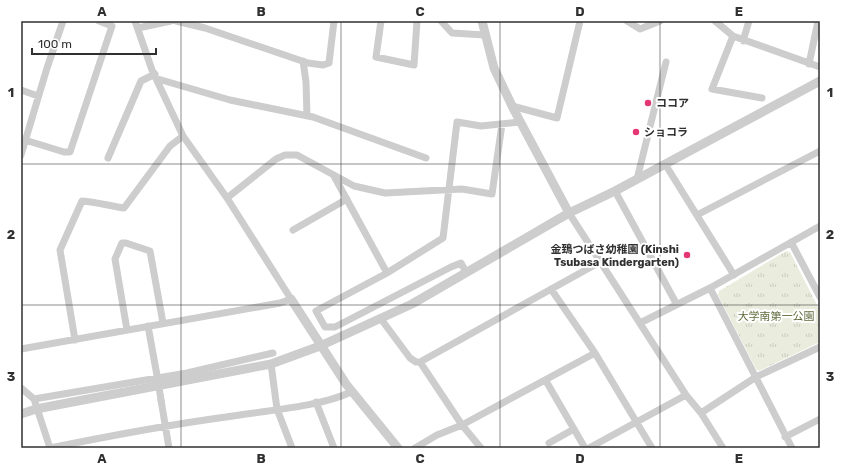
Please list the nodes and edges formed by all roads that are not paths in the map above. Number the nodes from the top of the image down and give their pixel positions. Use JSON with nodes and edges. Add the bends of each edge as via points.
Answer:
{"nodes":[{"id":1,"x":63,"y":21,"type":"edge"},
{"id":2,"x":99,"y":21,"type":"edge"},
{"id":3,"x":171,"y":21,"type":"edge"},
{"id":4,"x":176,"y":21,"type":"edge"},
{"id":5,"x":334,"y":21,"type":"edge"},
{"id":6,"x":381,"y":21,"type":"edge"},
{"id":7,"x":417,"y":21,"type":"edge"},
{"id":8,"x":441,"y":21,"type":"edge"},
{"id":9,"x":482,"y":21,"type":"edge"},
{"id":10,"x":580,"y":21,"type":"edge"},
{"id":11,"x":627,"y":21,"type":"edge"},
{"id":12,"x":660,"y":21,"type":"edge"},
{"id":13,"x":715,"y":21,"type":"edge"},
{"id":14,"x":749,"y":21,"type":"edge"},
{"id":15,"x":818,"y":21,"type":"edge"},
{"id":16,"x":196,"y":23,"type":"edge"},
{"id":17,"x":648,"y":23,"type":"edge"},
{"id":18,"x":136,"y":25,"type":"edge"},
{"id":19,"x":485,"y":35,"type":"junction"},
{"id":20,"x":733,"y":36,"type":"junction"},
{"id":21,"x":743,"y":41,"type":"junction"},
{"id":22,"x":303,"y":61,"type":"junction"},
{"id":23,"x":666,"y":62,"type":"dead end"},
{"id":24,"x":809,"y":64,"type":"junction"},
{"id":25,"x":820,"y":67,"type":"edge"},
{"id":26,"x":156,"y":76,"type":"junction"},
{"id":27,"x":819,"y":83,"type":"edge"},
{"id":28,"x":21,"y":90,"type":"edge"},
{"id":29,"x":38,"y":96,"type":"junction"},
{"id":30,"x":762,"y":98,"type":"dead end"},
{"id":31,"x":512,"y":106,"type":"junction"},
{"id":32,"x":307,"y":116,"type":"junction"},
{"id":33,"x":520,"y":122,"type":"junction"},
{"id":34,"x":502,"y":124,"type":"junction"},
{"id":35,"x":183,"y":136,"type":"junction"},
{"id":36,"x":25,"y":140,"type":"junction"},
{"id":37,"x":820,"y":151,"type":"edge"},
{"id":38,"x":21,"y":155,"type":"edge"},
{"id":39,"x":108,"y":158,"type":"dead end"},
{"id":40,"x":426,"y":158,"type":"dead end"},
{"id":41,"x":665,"y":164,"type":"junction"},
{"id":42,"x":334,"y":176,"type":"junction"},
{"id":43,"x":637,"y":179,"type":"junction"},
{"id":44,"x":449,"y":190,"type":"junction"},
{"id":45,"x":615,"y":191,"type":"junction"},
{"id":46,"x":227,"y":198,"type":"junction"},
{"id":47,"x":347,"y":199,"type":"junction"},
{"id":48,"x":569,"y":214,"type":"junction"},
{"id":49,"x":697,"y":215,"type":"junction"},
{"id":50,"x":820,"y":226,"type":"edge"},
{"id":51,"x":293,"y":230,"type":"dead end"},
{"id":52,"x":791,"y":242,"type":"junction"},
{"id":53,"x":600,"y":262,"type":"junction"},
{"id":54,"x":466,"y":272,"type":"junction"},
{"id":55,"x":387,"y":273,"type":"junction"},
{"id":56,"x":734,"y":275,"type":"junction"},
{"id":57,"x":710,"y":288,"type":"junction"},
{"id":58,"x":551,"y":290,"type":"junction"},
{"id":59,"x":820,"y":296,"type":"edge"},
{"id":60,"x":291,"y":299,"type":"junction"},
{"id":61,"x":676,"y":303,"type":"junction"},
{"id":62,"x":381,"y":319,"type":"junction"},
{"id":63,"x":163,"y":323,"type":"junction"},
{"id":64,"x":640,"y":323,"type":"junction"},
{"id":65,"x":148,"y":326,"type":"junction"},
{"id":66,"x":127,"y":330,"type":"junction"},
{"id":67,"x":75,"y":340,"type":"junction"},
{"id":68,"x":320,"y":346,"type":"junction"},
{"id":69,"x":820,"y":346,"type":"edge"},
{"id":70,"x":21,"y":349,"type":"edge"},
{"id":71,"x":273,"y":353,"type":"dead end"},
{"id":72,"x":595,"y":353,"type":"junction"},
{"id":73,"x":420,"y":362,"type":"junction"},
{"id":74,"x":271,"y":364,"type":"junction"},
{"id":75,"x":756,"y":377,"type":"junction"},
{"id":76,"x":158,"y":379,"type":"junction"},
{"id":77,"x":546,"y":381,"type":"junction"},
{"id":78,"x":21,"y":388,"type":"edge"},
{"id":79,"x":351,"y":392,"type":"junction"},
{"id":80,"x":686,"y":396,"type":"junction"},
{"id":81,"x":316,"y":402,"type":"junction"},
{"id":82,"x":35,"y":404,"type":"junction"},
{"id":83,"x":277,"y":409,"type":"junction"},
{"id":84,"x":701,"y":413,"type":"junction"},
{"id":85,"x":21,"y":414,"type":"edge"},
{"id":86,"x":820,"y":419,"type":"edge"},
{"id":87,"x":636,"y":422,"type":"junction"},
{"id":88,"x":462,"y":425,"type":"junction"},
{"id":89,"x":165,"y":426,"type":"junction"},
{"id":90,"x":574,"y":429,"type":"junction"},
{"id":91,"x":786,"y":437,"type":"junction"},
{"id":92,"x":549,"y":443,"type":"dead end"},
{"id":93,"x":50,"y":448,"type":"edge"},
{"id":94,"x":169,"y":448,"type":"edge"},
{"id":95,"x":292,"y":448,"type":"edge"},
{"id":96,"x":334,"y":448,"type":"edge"},
{"id":97,"x":398,"y":448,"type":"edge"},
{"id":98,"x":415,"y":448,"type":"edge"},
{"id":99,"x":481,"y":448,"type":"edge"},
{"id":100,"x":585,"y":448,"type":"edge"},
{"id":101,"x":589,"y":448,"type":"edge"},
{"id":102,"x":652,"y":448,"type":"edge"},
{"id":103,"x":723,"y":448,"type":"edge"},
{"id":104,"x":792,"y":448,"type":"edge"}],
"edges":[{"from":1,"to":29,"type":"street"},
{"from":2,"to":36,"type":"street","via":[[112,26],[70,152]]},
{"from":3,"to":18,"type":"street"},
{"from":4,"to":16,"type":"street"},
{"from":5,"to":22,"type":"street","via":[[329,63],[323,65]]},
{"from":6,"to":7,"type":"street","via":[[376,57],[414,66]]},
{"from":8,"to":19,"type":"street","via":[[452,33]]},
{"from":9,"to":19,"type":"street"},
{"from":10,"to":31,"type":"street","via":[[557,118]]},
{"from":11,"to":17,"type":"street","via":[[640,28]]},
{"from":12,"to":17,"type":"street"},
{"from":13,"to":20,"type":"street"},
{"from":14,"to":21,"type":"street"},
{"from":15,"to":24,"type":"street"},
{"from":16,"to":22,"type":"street"},
{"from":18,"to":26,"type":"street"},
{"from":19,"to":31,"type":"street","via":[[494,68]]},
{"from":20,"to":21,"type":"street"},
{"from":20,"to":30,"type":"street","via":[[712,89]]},
{"from":21,"to":24,"type":"street"},
{"from":22,"to":32,"type":"street"},
{"from":23,"to":43,"type":"street"},
{"from":24,"to":25,"type":"street"},
{"from":26,"to":32,"type":"street","via":[[230,100]]},
{"from":26,"to":35,"type":"street"},
{"from":26,"to":39,"type":"street","via":[[141,81]]},
{"from":27,"to":41,"type":"street"},
{"from":28,"to":29,"type":"street"},
{"from":29,"to":36,"type":"street"},
{"from":31,"to":33,"type":"street"},
{"from":32,"to":40,"type":"street"},
{"from":33,"to":34,"type":"street"},
{"from":33,"to":48,"type":"street"},
{"from":34,"to":44,"type":"street","via":[[481,126],[457,122]]},
{"from":34,"to":44,"type":"street","via":[[492,194],[462,189]]},
{"from":35,"to":46,"type":"street"},
{"from":35,"to":67,"type":"street","via":[[170,146],[124,208],[82,200],[60,250]]},
{"from":36,"to":38,"type":"street"},
{"from":37,"to":49,"type":"street"},
{"from":41,"to":43,"type":"street"},
{"from":41,"to":49,"type":"street"},
{"from":42,"to":44,"type":"street","via":[[354,186],[385,193]]},
{"from":42,"to":46,"type":"street","via":[[297,155],[285,155],[276,159]]},
{"from":42,"to":47,"type":"street"},
{"from":43,"to":45,"type":"street"},
{"from":44,"to":55,"type":"street","via":[[443,238]]},
{"from":45,"to":48,"type":"street"},
{"from":45,"to":61,"type":"street"},
{"from":46,"to":60,"type":"street"},
{"from":47,"to":51,"type":"street"},
{"from":47,"to":55,"type":"street"},
{"from":48,"to":53,"type":"street"},
{"from":48,"to":54,"type":"street"},
{"from":49,"to":56,"type":"street"},
{"from":50,"to":52,"type":"street"},
{"from":52,"to":56,"type":"street"},
{"from":52,"to":59,"type":"street"},
{"from":53,"to":58,"type":"street"},
{"from":53,"to":64,"type":"street"},
{"from":54,"to":55,"type":"street","via":[[461,264],[451,267],[335,327],[325,327],[316,311]]},
{"from":54,"to":62,"type":"street"},
{"from":56,"to":57,"type":"street"},
{"from":57,"to":61,"type":"street"},
{"from":57,"to":75,"type":"street"},
{"from":58,"to":72,"type":"street"},
{"from":58,"to":73,"type":"street"},
{"from":60,"to":63,"type":"street","via":[[280,304]]},
{"from":60,"to":68,"type":"street"},
{"from":61,"to":64,"type":"street"},
{"from":62,"to":68,"type":"street"},
{"from":62,"to":73,"type":"street","via":[[410,358]]},
{"from":63,"to":65,"type":"street"},
{"from":63,"to":66,"type":"street","via":[[150,252],[122,243],[114,259]]},
{"from":64,"to":80,"type":"street"},
{"from":65,"to":66,"type":"street"},
{"from":65,"to":76,"type":"street"},
{"from":66,"to":67,"type":"street"},
{"from":67,"to":70,"type":"street"},
{"from":68,"to":74,"type":"street"},
{"from":68,"to":79,"type":"street"},
{"from":69,"to":75,"type":"street"},
{"from":71,"to":76,"type":"street"},
{"from":72,"to":77,"type":"street"},
{"from":72,"to":87,"type":"street"},
{"from":73,"to":88,"type":"street"},
{"from":74,"to":82,"type":"street"},
{"from":74,"to":83,"type":"street"},
{"from":75,"to":84,"type":"street"},
{"from":75,"to":91,"type":"street"},
{"from":76,"to":82,"type":"street"},
{"from":76,"to":89,"type":"street","bridge":true},
{"from":77,"to":88,"type":"street"},
{"from":77,"to":90,"type":"street"},
{"from":78,"to":82,"type":"street"},
{"from":79,"to":81,"type":"street"},
{"from":79,"to":97,"type":"street"},
{"from":80,"to":84,"type":"street"},
{"from":80,"to":87,"type":"street"},
{"from":81,"to":83,"type":"street"},
{"from":81,"to":96,"type":"street"},
{"from":82,"to":85,"type":"street"},
{"from":82,"to":93,"type":"street"},
{"from":83,"to":89,"type":"street"},
{"from":83,"to":95,"type":"street"},
{"from":84,"to":103,"type":"street"},
{"from":86,"to":91,"type":"street"},
{"from":87,"to":101,"type":"street"},
{"from":87,"to":102,"type":"street"},
{"from":88,"to":98,"type":"street","via":[[437,435]]},
{"from":88,"to":99,"type":"street"},
{"from":89,"to":93,"type":"street"},
{"from":89,"to":94,"type":"street"},
{"from":90,"to":92,"type":"street"},
{"from":90,"to":100,"type":"street"},
{"from":91,"to":104,"type":"street"}]}
